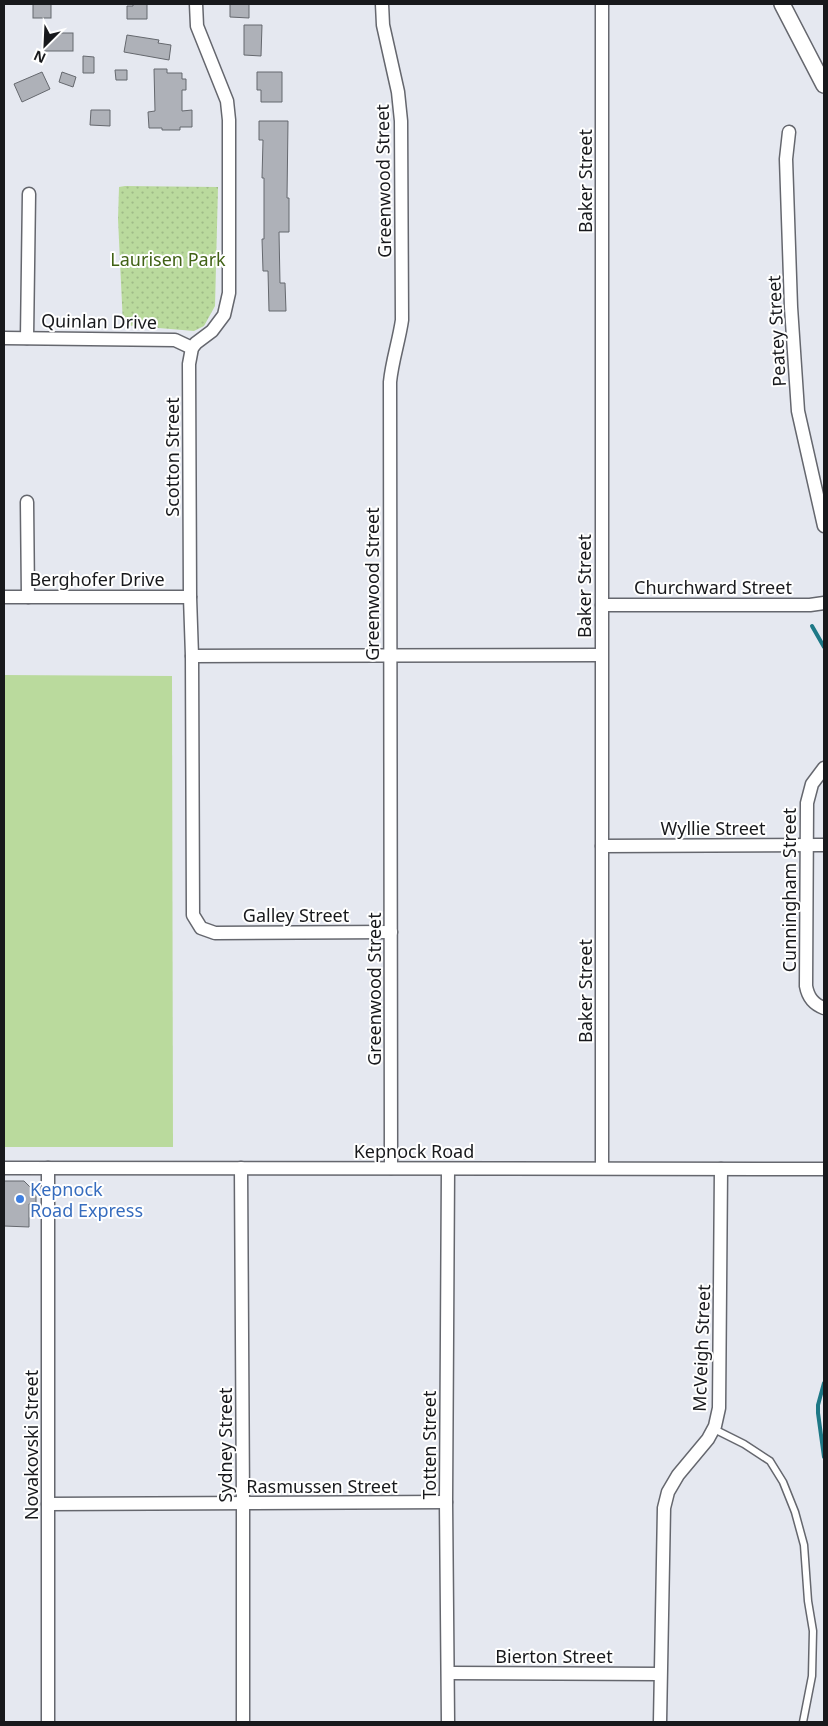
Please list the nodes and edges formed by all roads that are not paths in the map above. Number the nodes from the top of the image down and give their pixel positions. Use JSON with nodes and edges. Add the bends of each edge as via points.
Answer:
{"nodes":[{"id":1,"x":196,"y":4,"type":"edge"},
{"id":2,"x":382,"y":4,"type":"edge"},
{"id":3,"x":602,"y":4,"type":"edge"},
{"id":4,"x":782,"y":4,"type":"edge"},
{"id":5,"x":796,"y":28,"type":"junction"},
{"id":6,"x":824,"y":67,"type":"edge"},
{"id":7,"x":824,"y":85,"type":"edge"},
{"id":8,"x":789,"y":132,"type":"dead end"},
{"id":9,"x":29,"y":194,"type":"dead end"},
{"id":10,"x":4,"y":338,"type":"edge"},
{"id":11,"x":27,"y":338,"type":"junction"},
{"id":12,"x":192,"y":348,"type":"junction"},
{"id":13,"x":27,"y":502,"type":"dead end"},
{"id":14,"x":824,"y":526,"type":"edge"},
{"id":15,"x":4,"y":597,"type":"edge"},
{"id":16,"x":28,"y":597,"type":"junction"},
{"id":17,"x":190,"y":597,"type":"junction"},
{"id":18,"x":824,"y":603,"type":"edge"},
{"id":19,"x":602,"y":604,"type":"junction"},
{"id":20,"x":390,"y":655,"type":"junction"},
{"id":21,"x":601,"y":655,"type":"junction"},
{"id":22,"x":192,"y":656,"type":"junction"},
{"id":23,"x":824,"y":768,"type":"edge"},
{"id":24,"x":806,"y":845,"type":"junction"},
{"id":25,"x":824,"y":845,"type":"edge"},
{"id":26,"x":602,"y":846,"type":"junction"},
{"id":27,"x":201,"y":928,"type":"joint"},
{"id":28,"x":391,"y":932,"type":"junction"},
{"id":29,"x":816,"y":1008,"type":"edge"},
{"id":30,"x":4,"y":1168,"type":"edge"},
{"id":31,"x":48,"y":1168,"type":"junction"},
{"id":32,"x":241,"y":1168,"type":"junction"},
{"id":33,"x":391,"y":1168,"type":"junction"},
{"id":34,"x":602,"y":1168,"type":"junction"},
{"id":35,"x":448,"y":1169,"type":"junction"},
{"id":36,"x":721,"y":1169,"type":"junction"},
{"id":37,"x":824,"y":1169,"type":"edge"},
{"id":38,"x":714,"y":1429,"type":"junction"},
{"id":39,"x":446,"y":1502,"type":"junction"},
{"id":40,"x":48,"y":1504,"type":"junction"},
{"id":41,"x":243,"y":1504,"type":"junction"},
{"id":42,"x":448,"y":1673,"type":"junction"},
{"id":43,"x":660,"y":1674,"type":"junction"},
{"id":44,"x":48,"y":1722,"type":"edge"},
{"id":45,"x":243,"y":1722,"type":"edge"},
{"id":46,"x":448,"y":1722,"type":"edge"},
{"id":47,"x":660,"y":1722,"type":"edge"},
{"id":48,"x":803,"y":1722,"type":"edge"}],
"edges":[{"from":1,"to":12,"type":"street","via":[[197,26],[227,101],[229,293],[226,310],[218,324]]},
{"from":2,"to":20,"type":"street","name":"Greenwood Street","via":[[383,25],[402,121],[402,320],[390,382]]},
{"from":3,"to":19,"type":"street","name":"Baker Street"},
{"from":4,"to":5,"type":"street"},
{"from":5,"to":6,"type":"street"},
{"from":5,"to":7,"type":"street"},
{"from":8,"to":14,"type":"street","name":"Peatey Street","via":[[786,159],[798,411]]},
{"from":9,"to":11,"type":"street"},
{"from":10,"to":11,"type":"street","name":"Quinlan Drive"},
{"from":11,"to":12,"type":"street","name":"Quinlan Drive","via":[[175,340]]},
{"from":12,"to":17,"type":"street","name":"Scotton Street","via":[[189,364]]},
{"from":13,"to":16,"type":"street"},
{"from":15,"to":16,"type":"street","name":"Berghofer Drive"},
{"from":16,"to":17,"type":"street","name":"Berghofer Drive"},
{"from":17,"to":22,"type":"street","name":"Scotton Street"},
{"from":18,"to":19,"type":"street","name":"Churchward Street"},
{"from":19,"to":21,"type":"street","name":"Baker Street"},
{"from":20,"to":21,"type":"street"},
{"from":20,"to":22,"type":"street"},
{"from":20,"to":28,"type":"street","name":"Greenwood Street"},
{"from":21,"to":26,"type":"street","name":"Baker Street"},
{"from":22,"to":27,"type":"street","name":"Scotton Street","via":[[193,908]]},
{"from":23,"to":24,"type":"street","name":"Cunningham Street","via":[[807,781]]},
{"from":24,"to":25,"type":"street","name":"Wyllie Street"},
{"from":24,"to":26,"type":"street","name":"Wyllie Street"},
{"from":24,"to":29,"type":"street","name":"Cunningham Street","via":[[806,986]]},
{"from":26,"to":34,"type":"street","name":"Baker Street"},
{"from":27,"to":28,"type":"street","name":"Galley Street","via":[[216,933]]},
{"from":28,"to":33,"type":"street","name":"Greenwood Street"},
{"from":30,"to":31,"type":"street","name":"Kepnock Road"},
{"from":31,"to":32,"type":"street","name":"Kepnock Road"},
{"from":31,"to":40,"type":"street","name":"Novakovski Street"},
{"from":32,"to":33,"type":"street","name":"Kepnock Road"},
{"from":32,"to":41,"type":"street","name":"Sydney Street"},
{"from":33,"to":35,"type":"street","name":"Kepnock Road"},
{"from":34,"to":35,"type":"street","name":"Kepnock Road"},
{"from":34,"to":36,"type":"street","name":"Kepnock Road"},
{"from":35,"to":39,"type":"street","name":"Totten Street"},
{"from":36,"to":37,"type":"street","name":"Kepnock Road"},
{"from":36,"to":38,"type":"street","name":"McVeigh Street","via":[[719,1408]]},
{"from":38,"to":43,"type":"street","name":"McVeigh Street","via":[[678,1475],[668,1492],[664,1508]]},
{"from":38,"to":48,"type":"lane","via":[[770,1461],[795,1512],[804,1545],[813,1630],[812,1676]]},
{"from":39,"to":41,"type":"street","name":"Rasmussen Street"},
{"from":39,"to":42,"type":"street","name":"Totten Street"},
{"from":40,"to":41,"type":"street","name":"Rasmussen Street"},
{"from":40,"to":44,"type":"street","name":"Novakovski Street"},
{"from":41,"to":45,"type":"street","name":"Sydney Street"},
{"from":42,"to":43,"type":"street","name":"Bierton Street"},
{"from":42,"to":46,"type":"street","name":"Totten Street"},
{"from":43,"to":47,"type":"street","name":"McVeigh Street"}]}
